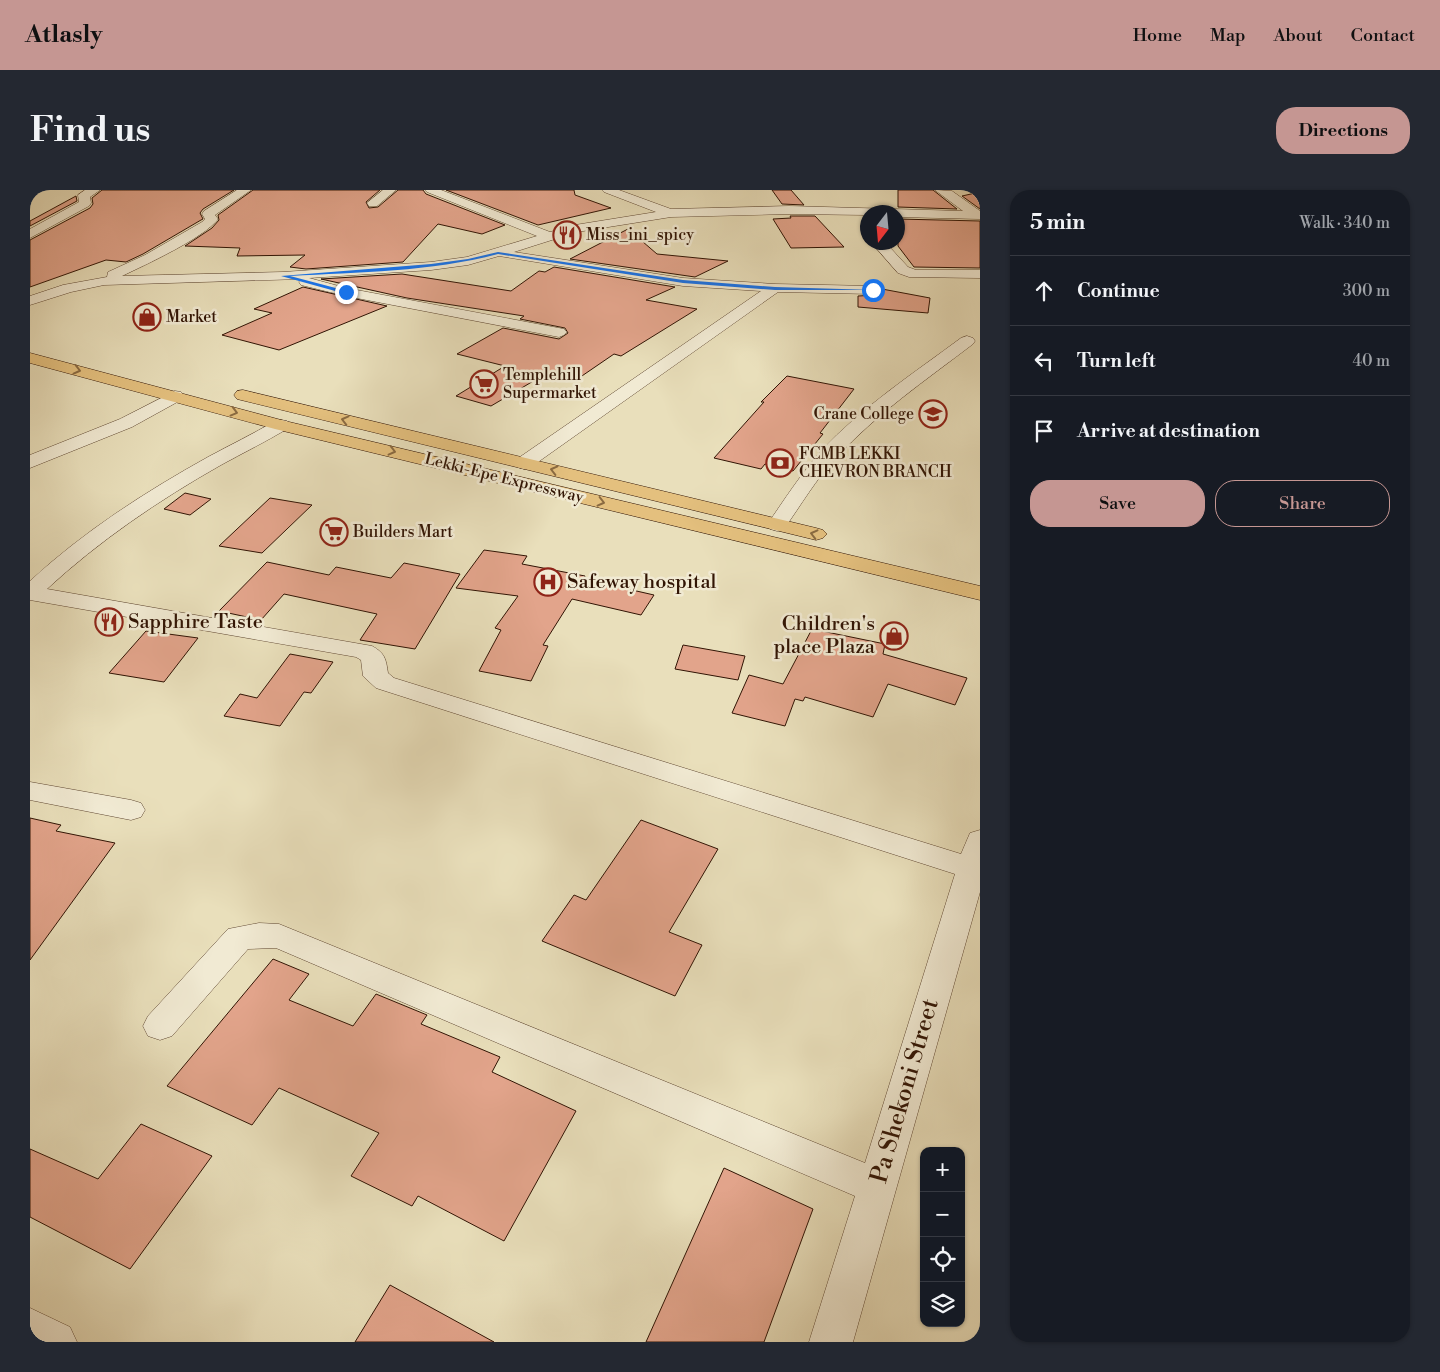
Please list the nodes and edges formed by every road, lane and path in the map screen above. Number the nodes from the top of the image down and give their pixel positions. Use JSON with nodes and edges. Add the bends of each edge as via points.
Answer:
{"nodes":[{"id":1,"x":94,"y":190,"type":"edge"},
{"id":2,"x":245,"y":190,"type":"edge"},
{"id":3,"x":390,"y":190,"type":"edge"},
{"id":4,"x":431,"y":190,"type":"edge"},
{"id":5,"x":608,"y":190,"type":"edge"},
{"id":6,"x":962,"y":190,"type":"edge"},
{"id":7,"x":944,"y":191,"type":"edge"},
{"id":8,"x":373,"y":203,"type":"dead end"},
{"id":9,"x":847,"y":212,"type":"junction"},
{"id":10,"x":860,"y":212,"type":"edge"},
{"id":11,"x":905,"y":212,"type":"edge"},
{"id":12,"x":671,"y":213,"type":"junction"},
{"id":13,"x":977,"y":215,"type":"edge"},
{"id":14,"x":860,"y":225,"type":"edge"},
{"id":15,"x":30,"y":234,"type":"edge"},
{"id":16,"x":548,"y":236,"type":"junction"},
{"id":17,"x":884,"y":250,"type":"edge"},
{"id":18,"x":498,"y":253,"type":"junction"},
{"id":19,"x":980,"y":274,"type":"edge"},
{"id":20,"x":283,"y":276,"type":"junction"},
{"id":21,"x":104,"y":281,"type":"junction"},
{"id":22,"x":775,"y":288,"type":"junction"},
{"id":23,"x":873,"y":290,"type":"dead end"},
{"id":24,"x":30,"y":301,"type":"edge"},
{"id":25,"x":559,"y":332,"type":"dead end"},
{"id":26,"x":967,"y":341,"type":"dead end"},
{"id":27,"x":30,"y":344,"type":"edge"},
{"id":28,"x":30,"y":358,"type":"edge"},
{"id":29,"x":175,"y":396,"type":"junction"},
{"id":30,"x":281,"y":425,"type":"junction"},
{"id":31,"x":30,"y":462,"type":"edge"},
{"id":32,"x":524,"y":463,"type":"junction"},
{"id":33,"x":777,"y":524,"type":"junction"},
{"id":34,"x":835,"y":539,"type":"dead end"},
{"id":35,"x":30,"y":593,"type":"edge"},
{"id":36,"x":980,"y":593,"type":"edge"},
{"id":37,"x":30,"y":791,"type":"edge"},
{"id":38,"x":131,"y":810,"type":"dead end"},
{"id":39,"x":977,"y":859,"type":"edge"},
{"id":40,"x":160,"y":1026,"type":"dead end"},
{"id":41,"x":877,"y":1187,"type":"junction"},
{"id":42,"x":30,"y":1330,"type":"edge"},
{"id":43,"x":54,"y":1342,"type":"edge"},
{"id":44,"x":831,"y":1342,"type":"edge"}],
"edges":[{"from":1,"to":15,"type":"street","via":[[84,195],[85,203]]},
{"from":2,"to":21,"type":"street","via":[[208,214],[212,219],[206,225]]},
{"from":3,"to":8,"type":"street"},
{"from":4,"to":16,"type":"street"},
{"from":5,"to":12,"type":"street"},
{"from":6,"to":7,"type":"street"},
{"from":7,"to":13,"type":"street"},
{"from":9,"to":10,"type":"street"},
{"from":9,"to":12,"type":"street"},
{"from":9,"to":14,"type":"street"},
{"from":11,"to":13,"type":"street"},
{"from":12,"to":16,"type":"street"},
{"from":16,"to":18,"type":"street"},
{"from":17,"to":19,"type":"street","via":[[903,270],[914,274]]},
{"from":18,"to":20,"type":"street","via":[[431,266]]},
{"from":18,"to":22,"type":"street","via":[[644,277]]},
{"from":20,"to":21,"type":"street"},
{"from":20,"to":25,"type":"street","via":[[346,292]]},
{"from":21,"to":24,"type":"street","via":[[68,288]]},
{"from":22,"to":23,"type":"street"},
{"from":22,"to":32,"type":"street"},
{"from":26,"to":33,"type":"street","via":[[887,402],[830,453]]},
{"from":32,"to":27,"type":"highway","name":"Lekki-Epe Expressway","one_way":true},
{"from":28,"to":29,"type":"highway","name":"Lekki-Epe Expressway","one_way":true},
{"from":29,"to":30,"type":"highway","name":"Lekki-Epe Expressway","one_way":true},
{"from":29,"to":31,"type":"street","via":[[135,419]]},
{"from":30,"to":35,"type":"street","via":[[137,509]]},
{"from":30,"to":36,"type":"highway","name":"Lekki-Epe Expressway","one_way":true},
{"from":33,"to":32,"type":"highway","name":"Lekki-Epe Expressway","one_way":true},
{"from":34,"to":33,"type":"highway","name":"Lekki-Epe Expressway","one_way":true},
{"from":35,"to":39,"type":"street","via":[[363,651],[373,656],[376,676],[406,691]]},
{"from":37,"to":38,"type":"street"},
{"from":39,"to":41,"type":"street","name":"Pa Shekoni Street"},
{"from":40,"to":41,"type":"street","via":[[240,938],[279,936]]},
{"from":41,"to":44,"type":"street","name":"Pa Shekoni Street"},
{"from":42,"to":43,"type":"street"}]}
